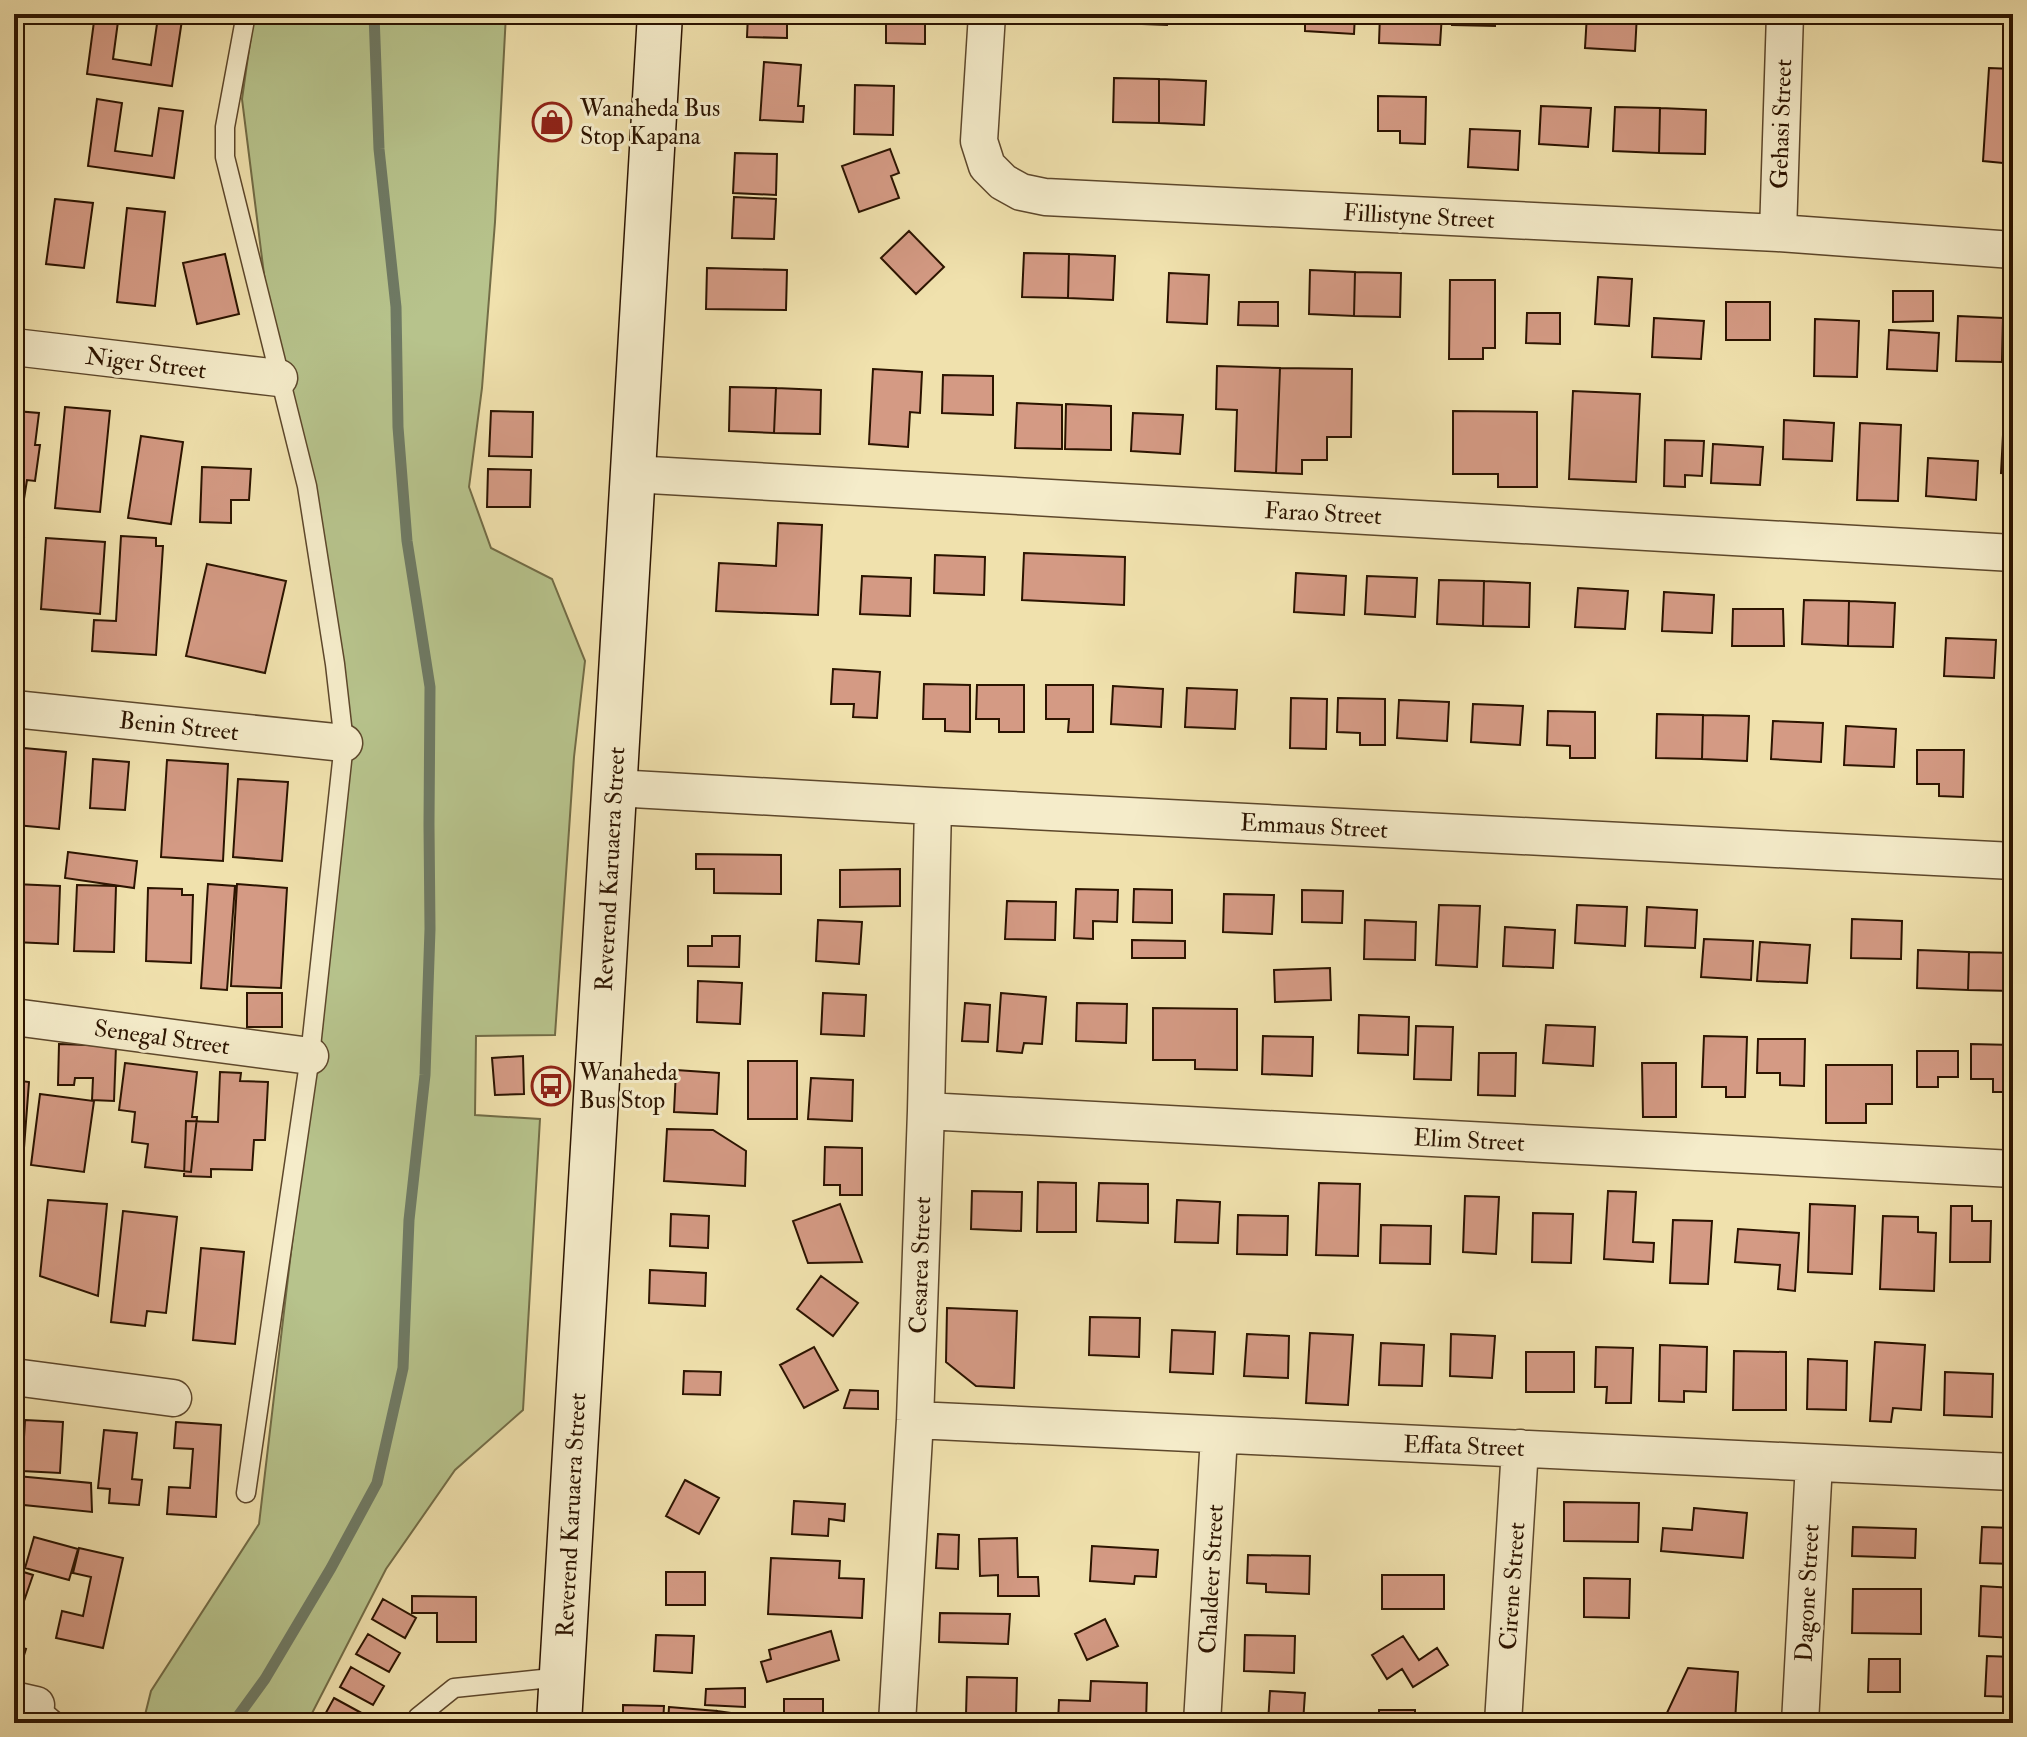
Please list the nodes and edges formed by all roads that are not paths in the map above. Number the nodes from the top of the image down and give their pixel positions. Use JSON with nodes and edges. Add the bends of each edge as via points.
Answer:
{"nodes":[{"id":1,"x":246,"y":14,"type":"edge"},
{"id":2,"x":660,"y":14,"type":"edge"},
{"id":3,"x":987,"y":14,"type":"edge"},
{"id":4,"x":1785,"y":14,"type":"edge"},
{"id":5,"x":1778,"y":233,"type":"junction"},
{"id":6,"x":2013,"y":250,"type":"edge"},
{"id":7,"x":14,"y":347,"type":"edge"},
{"id":8,"x":279,"y":378,"type":"junction"},
{"id":9,"x":632,"y":474,"type":"junction"},
{"id":10,"x":2013,"y":553,"type":"edge"},
{"id":11,"x":14,"y":709,"type":"edge"},
{"id":12,"x":344,"y":743,"type":"junction"},
{"id":13,"x":615,"y":788,"type":"junction"},
{"id":14,"x":933,"y":806,"type":"junction"},
{"id":15,"x":2013,"y":861,"type":"edge"},
{"id":16,"x":14,"y":1017,"type":"edge"},
{"id":17,"x":310,"y":1056,"type":"junction"},
{"id":18,"x":926,"y":1111,"type":"junction"},
{"id":19,"x":2013,"y":1169,"type":"edge"},
{"id":20,"x":14,"y":1377,"type":"edge"},
{"id":21,"x":173,"y":1398,"type":"dead end"},
{"id":22,"x":915,"y":1420,"type":"junction"},
{"id":23,"x":1219,"y":1436,"type":"junction"},
{"id":24,"x":1520,"y":1448,"type":"junction"},
{"id":25,"x":1814,"y":1463,"type":"junction"},
{"id":26,"x":2013,"y":1472,"type":"edge"},
{"id":27,"x":246,"y":1493,"type":"dead end"},
{"id":28,"x":561,"y":1677,"type":"junction"},
{"id":29,"x":415,"y":1723,"type":"edge"},
{"id":30,"x":559,"y":1723,"type":"edge"},
{"id":31,"x":897,"y":1723,"type":"edge"},
{"id":32,"x":1202,"y":1723,"type":"edge"},
{"id":33,"x":1503,"y":1723,"type":"edge"},
{"id":34,"x":1800,"y":1723,"type":"edge"}],
"edges":[{"from":1,"to":8,"type":"lane","via":[[225,127],[225,157]]},
{"from":2,"to":9,"type":"street","name":"Reverend Karuaera Street"},
{"from":3,"to":5,"type":"street","name":"Fillistyne Street","via":[[979,141],[987,166],[1021,192]]},
{"from":4,"to":5,"type":"street","name":"Gehasi Street"},
{"from":5,"to":6,"type":"street","name":"Fillistyne Street"},
{"from":7,"to":8,"type":"street","name":"Niger Street"},
{"from":8,"to":12,"type":"lane","via":[[307,486]]},
{"from":9,"to":10,"type":"street","name":"Farao Street"},
{"from":9,"to":13,"type":"street","name":"Reverend Karuaera Street"},
{"from":11,"to":12,"type":"street","name":"Benin Street"},
{"from":12,"to":17,"type":"lane"},
{"from":13,"to":14,"type":"street","name":"Emmaus Street"},
{"from":13,"to":28,"type":"street","name":"Reverend Karuaera Street"},
{"from":14,"to":15,"type":"street","name":"Emmaus Street"},
{"from":14,"to":18,"type":"street","name":"Cesarea Street"},
{"from":16,"to":17,"type":"street","name":"Senegal Street"},
{"from":17,"to":27,"type":"lane"},
{"from":18,"to":19,"type":"street","name":"Elim Street"},
{"from":18,"to":22,"type":"street","name":"Cesarea Street"},
{"from":20,"to":21,"type":"street"},
{"from":22,"to":23,"type":"street","name":"Effata Street"},
{"from":22,"to":31,"type":"street","name":"Cesarea Street"},
{"from":23,"to":24,"type":"street","name":"Effata Street"},
{"from":23,"to":32,"type":"street","name":"Chaldeer Street"},
{"from":24,"to":25,"type":"street","name":"Effata Street"},
{"from":24,"to":33,"type":"street","name":"Cirene Street"},
{"from":25,"to":26,"type":"street","name":"Effata Street"},
{"from":25,"to":34,"type":"street","name":"Dagone Street"},
{"from":28,"to":29,"type":"lane","via":[[454,1688]]},
{"from":28,"to":30,"type":"street","name":"Reverend Karuaera Street"}]}
